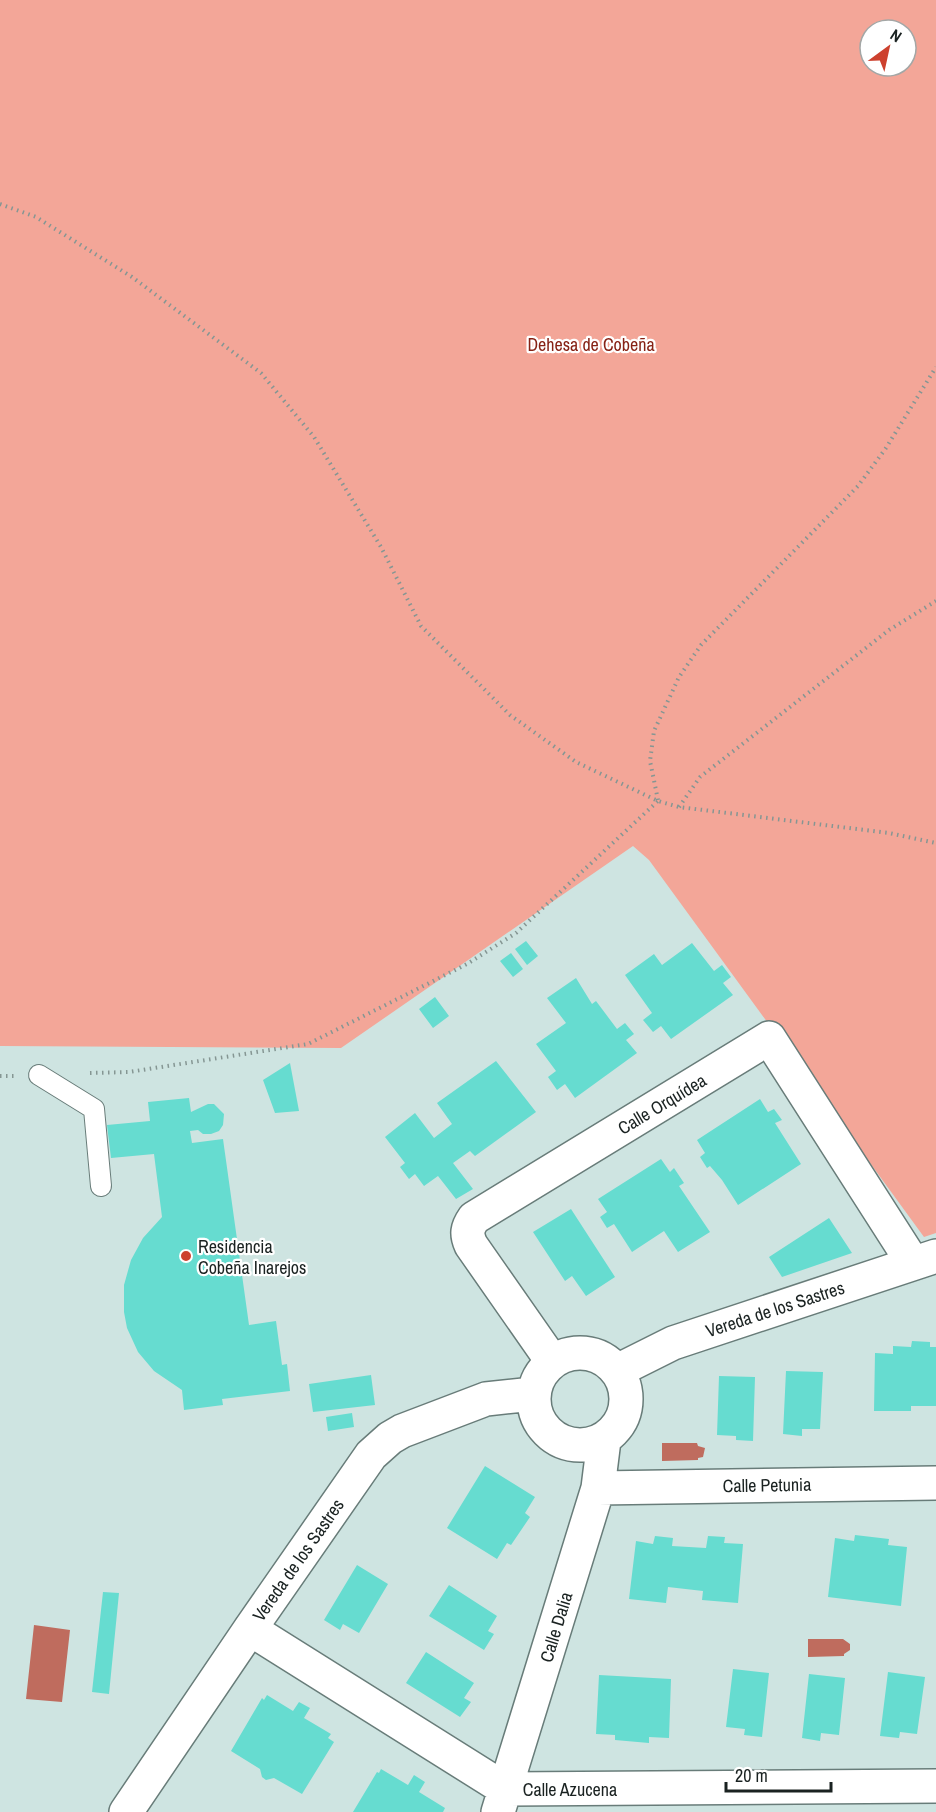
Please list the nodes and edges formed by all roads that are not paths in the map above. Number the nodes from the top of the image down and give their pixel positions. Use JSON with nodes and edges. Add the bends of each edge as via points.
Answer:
{"nodes":[{"id":1,"x":39,"y":1075,"type":"road end"},
{"id":2,"x":101,"y":1186,"type":"dead end"},
{"id":3,"x":925,"y":1260,"type":"edge"},
{"id":4,"x":552,"y":1361,"type":"junction"},
{"id":5,"x":617,"y":1371,"type":"junction"},
{"id":6,"x":533,"y":1394,"type":"junction"},
{"id":7,"x":604,"y":1440,"type":"junction"},
{"id":8,"x":936,"y":1483,"type":"edge"},
{"id":9,"x":598,"y":1488,"type":"junction"},
{"id":10,"x":250,"y":1629,"type":"junction"},
{"id":11,"x":936,"y":1786,"type":"edge"},
{"id":12,"x":502,"y":1801,"type":"edge"},
{"id":13,"x":126,"y":1812,"type":"edge"}],
"edges":[{"from":1,"to":2,"type":"lane","via":[[94,1109]]},
{"from":3,"to":4,"type":"street","name":"Calle Orquídea","via":[[769,1038],[474,1218],[469,1225],[466,1235],[471,1245]]},
{"from":3,"to":5,"type":"street","name":"Vereda de los Sastres","via":[[673,1343]]},
{"from":4,"to":5,"type":"street","via":[[565,1355],[594,1355]]},
{"from":4,"to":6,"type":"street","via":[[543,1370]]},
{"from":5,"to":7,"type":"street","via":[[627,1400],[624,1416]]},
{"from":6,"to":7,"type":"street","via":[[536,1415],[548,1434],[575,1446]]},
{"from":6,"to":10,"type":"street","name":"Vereda de los Sastres","via":[[486,1399],[401,1420],[390,1438],[371,1455]]},
{"from":7,"to":9,"type":"street","name":"Calle Dalia"},
{"from":8,"to":9,"type":"street","name":"Calle Petunia"},
{"from":9,"to":12,"type":"street","name":"Calle Dalia"},
{"from":10,"to":12,"type":"street","name":"Calle Azucena"},
{"from":10,"to":13,"type":"street","name":"Vereda de los Sastres"},
{"from":11,"to":12,"type":"street","name":"Calle Azucena"}]}
